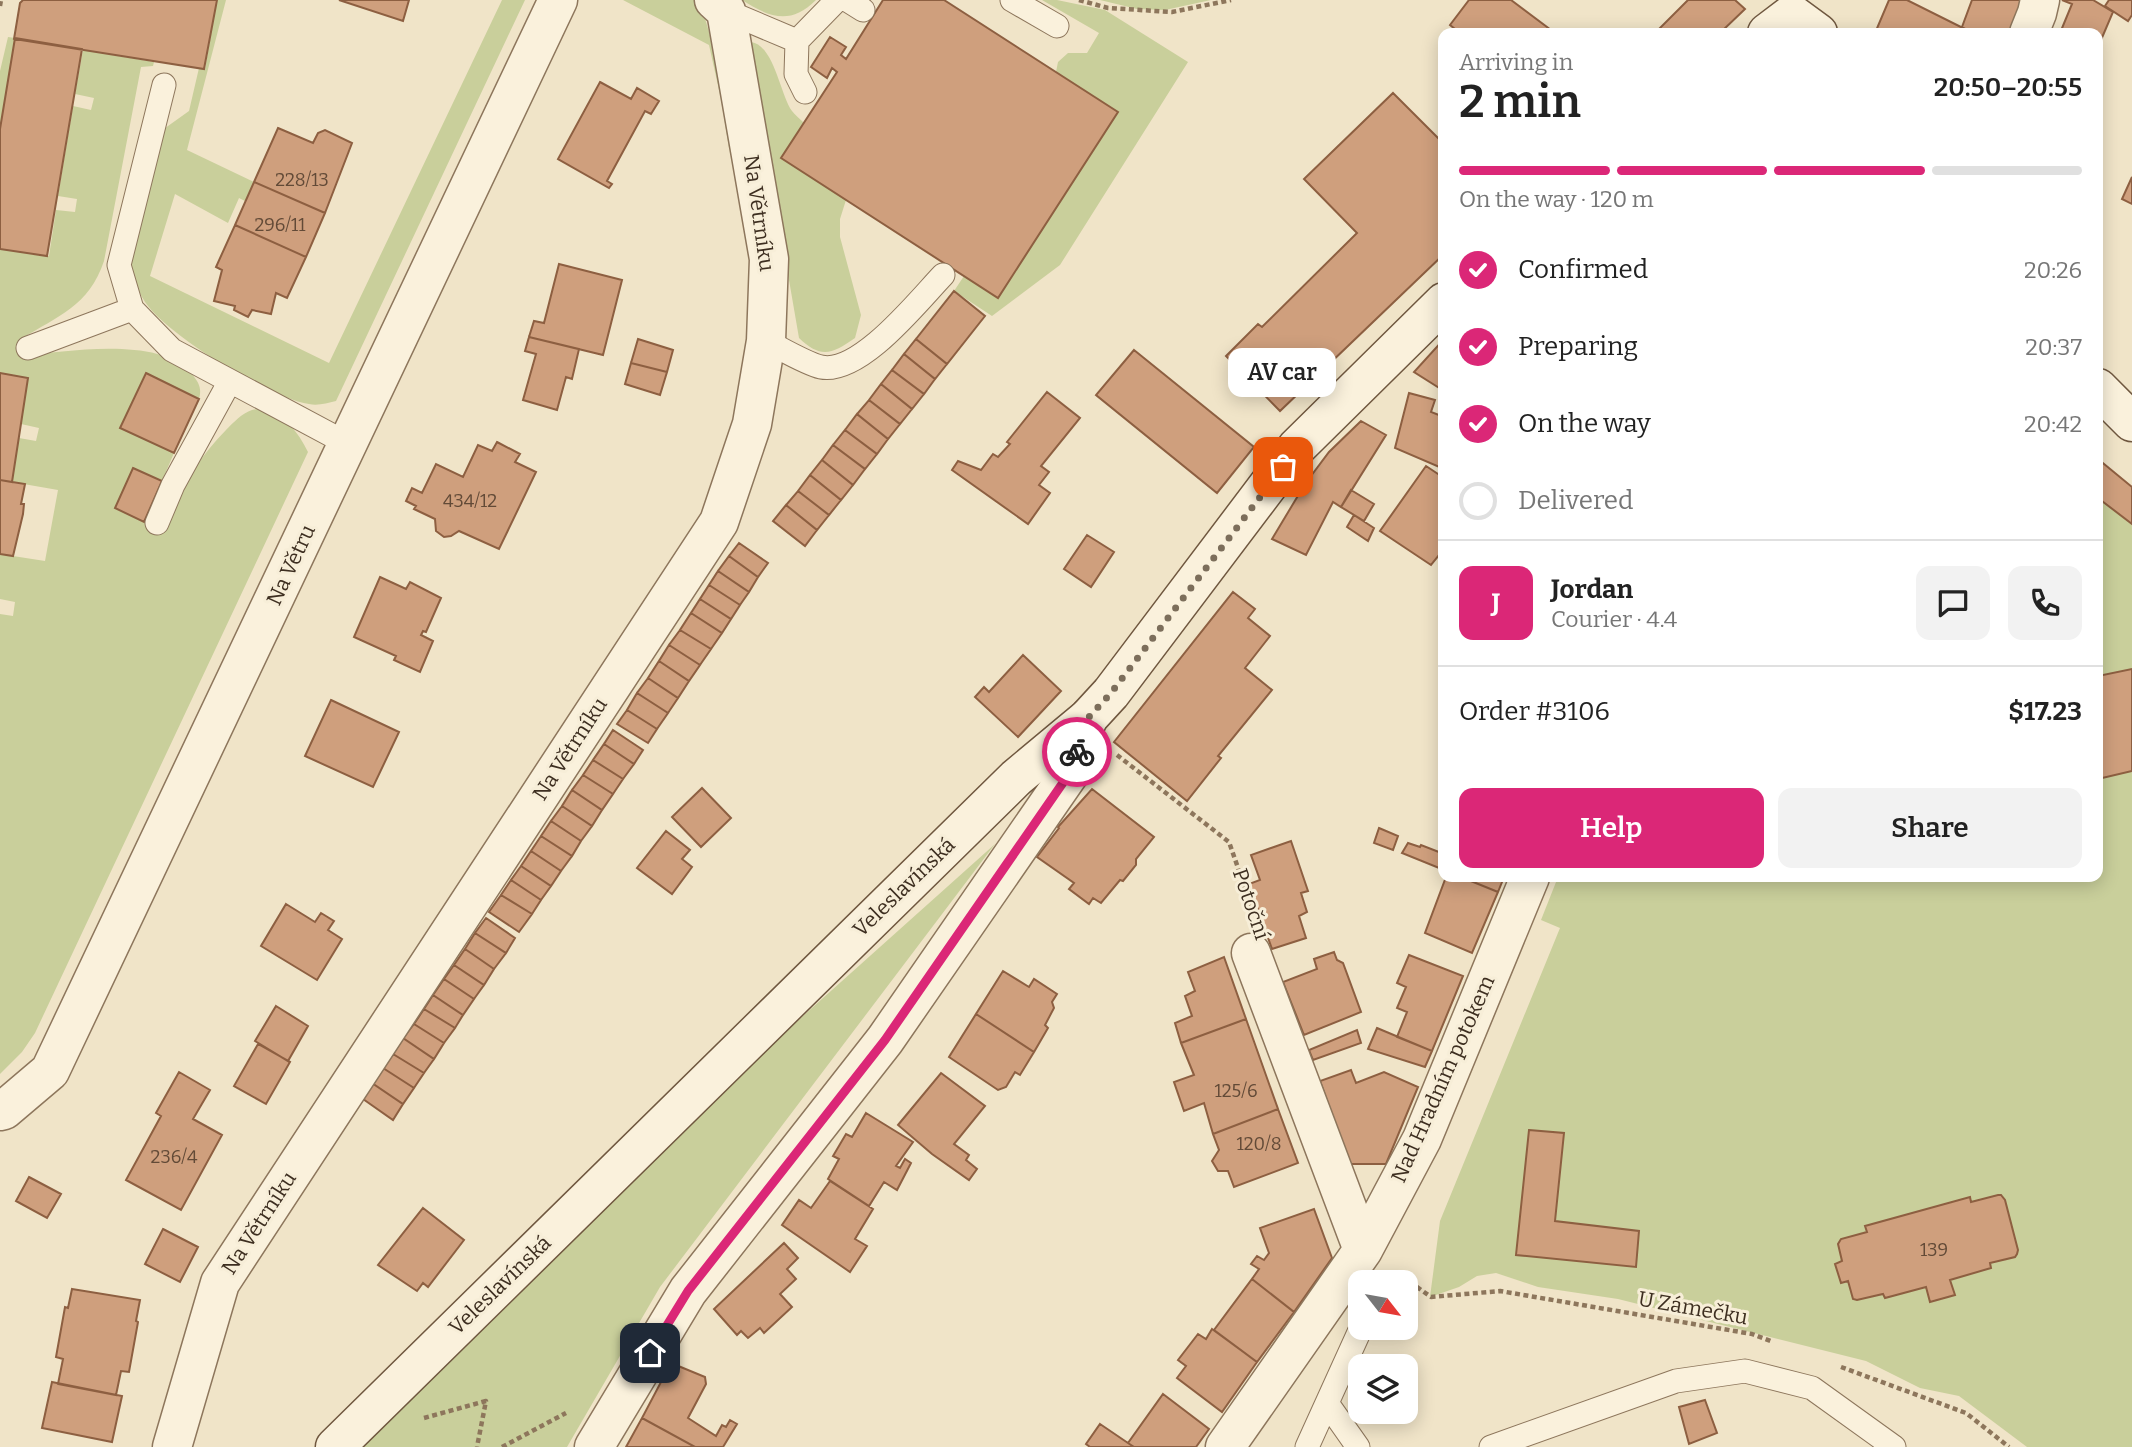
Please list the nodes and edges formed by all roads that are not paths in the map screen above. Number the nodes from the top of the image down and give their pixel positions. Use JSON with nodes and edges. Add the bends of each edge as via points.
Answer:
{"nodes":[{"id":1,"x":558,"y":0,"type":"edge"},
{"id":2,"x":837,"y":0,"type":"edge"},
{"id":3,"x":1012,"y":0,"type":"edge"},
{"id":4,"x":2040,"y":0,"type":"edge"},
{"id":5,"x":720,"y":5,"type":"edge"},
{"id":6,"x":1057,"y":26,"type":"dead end"},
{"id":7,"x":2031,"y":28,"type":"edge"},
{"id":8,"x":797,"y":41,"type":"junction"},
{"id":9,"x":164,"y":85,"type":"dead end"},
{"id":10,"x":805,"y":92,"type":"dead end"},
{"id":11,"x":943,"y":275,"type":"dead end"},
{"id":12,"x":1438,"y":308,"type":"edge"},
{"id":13,"x":132,"y":309,"type":"junction"},
{"id":14,"x":766,"y":341,"type":"junction"},
{"id":15,"x":29,"y":348,"type":"dead end"},
{"id":16,"x":230,"y":381,"type":"junction"},
{"id":17,"x":2103,"y":393,"type":"edge"},
{"id":18,"x":2132,"y":422,"type":"edge"},
{"id":19,"x":348,"y":444,"type":"junction"},
{"id":20,"x":157,"y":523,"type":"dead end"},
{"id":21,"x":1088,"y":718,"type":"junction"},
{"id":22,"x":1528,"y":882,"type":"edge"},
{"id":23,"x":1251,"y":953,"type":"road end"},
{"id":24,"x":0,"y":1111,"type":"edge"},
{"id":25,"x":1363,"y":1266,"type":"edge"},
{"id":26,"x":1356,"y":1340,"type":"edge"},
{"id":27,"x":1327,"y":1403,"type":"junction"},
{"id":28,"x":602,"y":1431,"type":"edge"},
{"id":29,"x":172,"y":1447,"type":"edge"},
{"id":30,"x":335,"y":1447,"type":"edge"},
{"id":31,"x":1224,"y":1447,"type":"edge"},
{"id":32,"x":1307,"y":1447,"type":"edge"},
{"id":33,"x":1358,"y":1447,"type":"edge"},
{"id":34,"x":1491,"y":1447,"type":"edge"},
{"id":35,"x":1894,"y":1447,"type":"edge"}],
"edges":[{"from":1,"to":19,"type":"street","name":"Na Větru"},
{"from":2,"to":8,"type":"lane"},
{"from":3,"to":6,"type":"lane"},
{"from":4,"to":7,"type":"street"},
{"from":5,"to":8,"type":"lane"},
{"from":5,"to":14,"type":"street","name":"Na Větrníku","via":[[769,259]]},
{"from":8,"to":10,"type":"lane","via":[[796,74]]},
{"from":9,"to":13,"type":"lane","via":[[119,265]]},
{"from":11,"to":14,"type":"lane","via":[[873,348],[848,364],[821,368]]},
{"from":12,"to":21,"type":"street","name":"Veleslavínská","via":[[1297,447]]},
{"from":13,"to":15,"type":"lane"},
{"from":13,"to":16,"type":"lane","via":[[172,349]]},
{"from":14,"to":29,"type":"street","name":"Na Větrníku","via":[[752,424],[719,522],[220,1283]]},
{"from":16,"to":19,"type":"lane"},
{"from":16,"to":20,"type":"lane"},
{"from":17,"to":18,"type":"street"},
{"from":19,"to":24,"type":"street","name":"Na Větru","via":[[50,1071]]},
{"from":21,"to":28,"type":"street","via":[[1069,774],[885,1040],[688,1291]]},
{"from":21,"to":30,"type":"street","name":"Veleslavínská","via":[[1016,778]]},
{"from":22,"to":25,"type":"street","name":"Nad Hradním potokem","via":[[1422,1139]]},
{"from":23,"to":25,"type":"street","name":"Potoční"},
{"from":25,"to":31,"type":"street","name":"Nad Hradním potokem"},
{"from":26,"to":27,"type":"lane"},
{"from":27,"to":32,"type":"lane"},
{"from":27,"to":33,"type":"lane"},
{"from":34,"to":35,"type":"lane","via":[[1676,1381],[1745,1371],[1812,1388]]}]}
